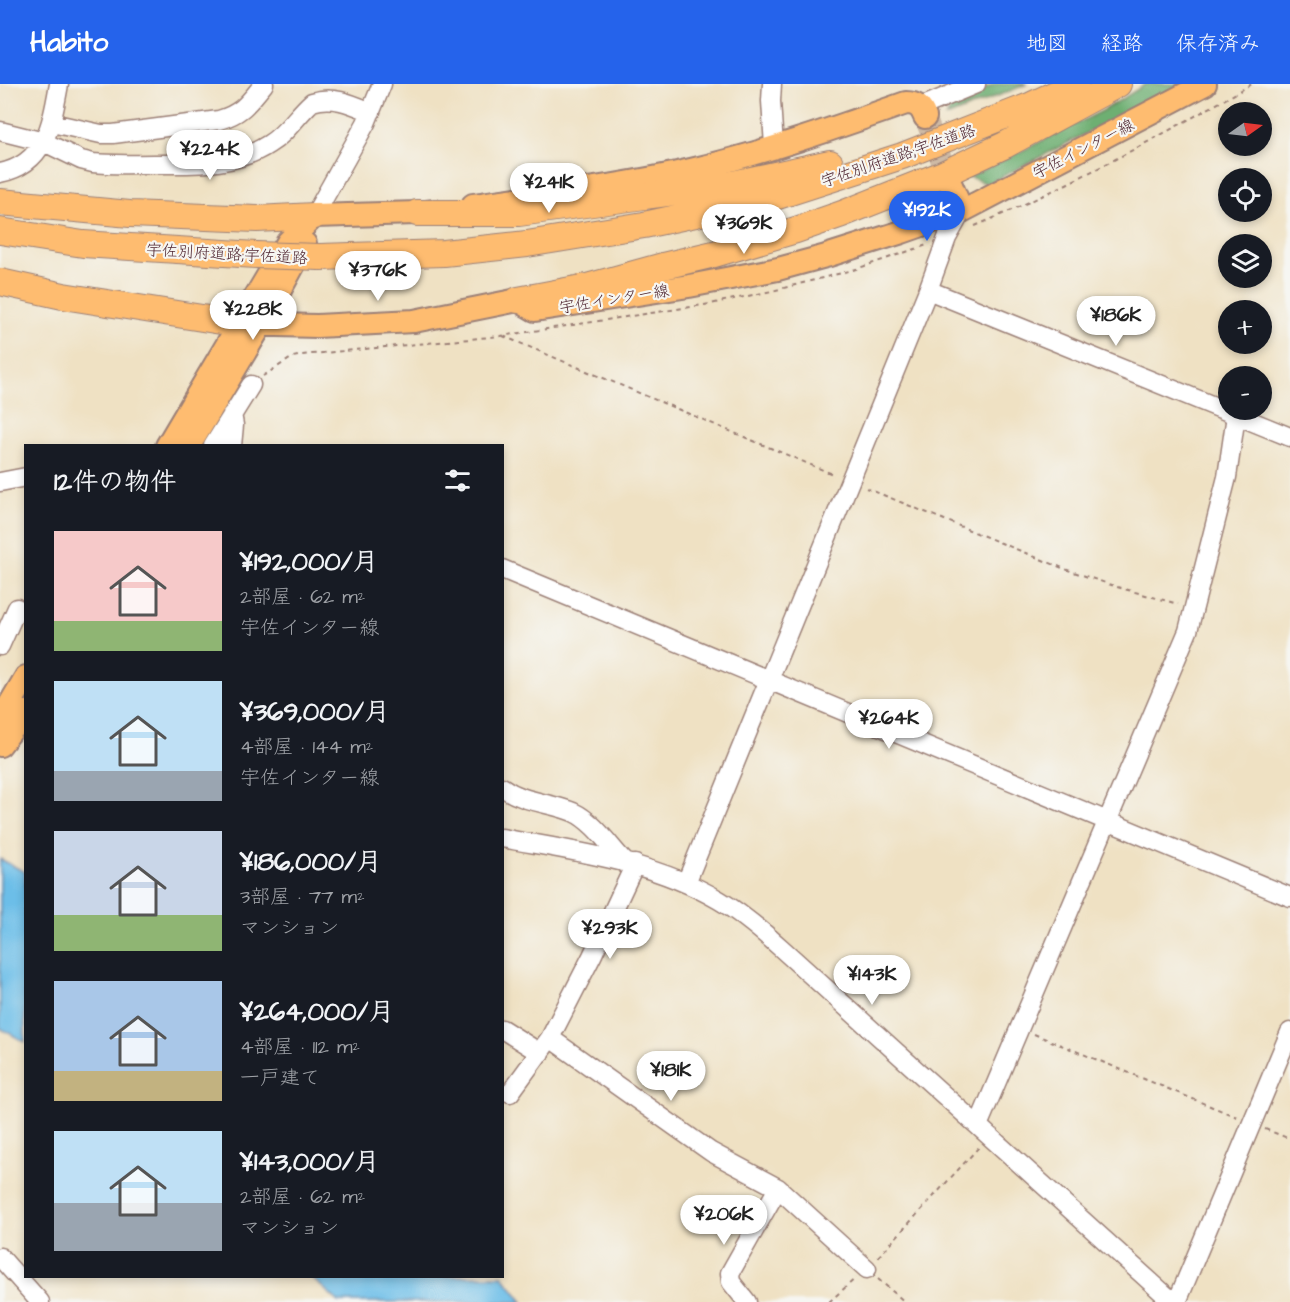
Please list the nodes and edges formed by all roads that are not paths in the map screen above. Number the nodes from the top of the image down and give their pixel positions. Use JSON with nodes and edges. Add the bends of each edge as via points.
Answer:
{"nodes":[{"id":1,"x":59,"y":84,"type":"edge"},
{"id":2,"x":264,"y":84,"type":"edge"},
{"id":3,"x":382,"y":84,"type":"edge"},
{"id":4,"x":772,"y":84,"type":"edge"},
{"id":5,"x":976,"y":84,"type":"edge"},
{"id":6,"x":1076,"y":84,"type":"edge"},
{"id":7,"x":1118,"y":84,"type":"edge"},
{"id":8,"x":1205,"y":84,"type":"edge"},
{"id":9,"x":371,"y":112,"type":"junction"},
{"id":10,"x":923,"y":112,"type":"joint"},
{"id":11,"x":52,"y":123,"type":"junction"},
{"id":12,"x":0,"y":130,"type":"edge"},
{"id":13,"x":959,"y":134,"type":"junction"},
{"id":14,"x":44,"y":142,"type":"junction"},
{"id":15,"x":774,"y":146,"type":"junction"},
{"id":16,"x":0,"y":173,"type":"edge"},
{"id":17,"x":951,"y":185,"type":"tunnel mouth"},
{"id":18,"x":0,"y":202,"type":"edge"},
{"id":19,"x":962,"y":211,"type":"junction"},
{"id":20,"x":417,"y":213,"type":"junction"},
{"id":21,"x":314,"y":216,"type":"junction"},
{"id":22,"x":0,"y":231,"type":"edge"},
{"id":23,"x":0,"y":282,"type":"edge"},
{"id":24,"x":928,"y":290,"type":"junction"},
{"id":25,"x":518,"y":300,"type":"junction"},
{"id":26,"x":251,"y":324,"type":"junction"},
{"id":27,"x":250,"y":385,"type":"dead end"},
{"id":28,"x":1218,"y":408,"type":"edge"},
{"id":29,"x":232,"y":414,"type":"junction"},
{"id":30,"x":1235,"y":420,"type":"edge"},
{"id":31,"x":1248,"y":420,"type":"edge"},
{"id":32,"x":1290,"y":437,"type":"edge"},
{"id":33,"x":168,"y":444,"type":"edge"},
{"id":34,"x":190,"y":444,"type":"edge"},
{"id":35,"x":214,"y":444,"type":"edge"},
{"id":36,"x":232,"y":444,"type":"edge"},
{"id":37,"x":24,"y":477,"type":"edge"},
{"id":38,"x":0,"y":482,"type":"edge"},
{"id":39,"x":504,"y":570,"type":"edge"},
{"id":40,"x":14,"y":606,"type":"edge"},
{"id":41,"x":0,"y":646,"type":"edge"},
{"id":42,"x":770,"y":680,"type":"junction"},
{"id":43,"x":24,"y":683,"type":"edge"},
{"id":44,"x":24,"y":714,"type":"edge"},
{"id":45,"x":7,"y":733,"type":"edge"},
{"id":46,"x":504,"y":788,"type":"edge"},
{"id":47,"x":1107,"y":821,"type":"junction"},
{"id":48,"x":504,"y":838,"type":"edge"},
{"id":49,"x":629,"y":863,"type":"junction"},
{"id":50,"x":686,"y":884,"type":"junction"},
{"id":51,"x":1290,"y":897,"type":"edge"},
{"id":52,"x":504,"y":1030,"type":"edge"},
{"id":53,"x":1290,"y":1032,"type":"edge"},
{"id":54,"x":545,"y":1046,"type":"junction"},
{"id":55,"x":510,"y":1094,"type":"dead end"},
{"id":56,"x":984,"y":1131,"type":"junction"},
{"id":57,"x":777,"y":1188,"type":"junction"},
{"id":58,"x":0,"y":1257,"type":"edge"},
{"id":59,"x":867,"y":1269,"type":"road end"},
{"id":60,"x":40,"y":1302,"type":"edge"},
{"id":61,"x":747,"y":1302,"type":"edge"},
{"id":62,"x":1175,"y":1302,"type":"edge"}],
"edges":[{"from":1,"to":11,"type":"street"},
{"from":2,"to":11,"type":"street","via":[[234,116],[219,120],[113,134]]},
{"from":3,"to":9,"type":"street"},
{"from":4,"to":15,"type":"street"},
{"from":5,"to":10,"type":"street"},
{"from":6,"to":13,"type":"highway","name":"宇佐別府道路;宇佐道路"},
{"from":7,"to":25,"type":"highway","via":[[1005,145],[842,214],[587,288]]},
{"from":8,"to":19,"type":"main road","name":"宇佐インター線"},
{"from":9,"to":14,"type":"street","via":[[340,100],[312,102],[259,151],[218,163],[93,163]]},
{"from":9,"to":21,"type":"street"},
{"from":10,"to":15,"type":"main road","via":[[913,103],[906,103]]},
{"from":11,"to":14,"type":"street"},
{"from":12,"to":14,"type":"street"},
{"from":13,"to":20,"type":"highway","via":[[923,134],[818,167],[679,192],[519,213]]},
{"from":13,"to":22,"type":"highway","name":"宇佐別府道路;宇佐道路","bridge":true,"via":[[775,196],[644,225],[444,253],[320,258],[256,255],[83,244]]},
{"from":14,"to":16,"type":"street","via":[[26,164]]},
{"from":15,"to":20,"type":"main road","via":[[691,170]]},
{"from":17,"to":19,"type":"main road"},
{"from":18,"to":21,"type":"highway","via":[[130,214],[246,219]]},
{"from":19,"to":24,"type":"street","via":[[947,238]]},
{"from":19,"to":25,"type":"main road","name":"宇佐インター線","via":[[778,269],[535,310]]},
{"from":20,"to":21,"type":"main road"},
{"from":21,"to":26,"type":"main road","via":[[288,242]]},
{"from":23,"to":26,"type":"highway","via":[[63,296]]},
{"from":24,"to":28,"type":"street"},
{"from":24,"to":42,"type":"street"},
{"from":25,"to":26,"type":"main road","name":"宇佐インター線","via":[[414,321],[317,326]]},
{"from":26,"to":33,"type":"main road"},
{"from":26,"to":34,"type":"main road"},
{"from":27,"to":29,"type":"street"},
{"from":29,"to":35,"type":"street"},
{"from":29,"to":36,"type":"street"},
{"from":30,"to":47,"type":"street","via":[[1227,477],[1190,623]]},
{"from":31,"to":32,"type":"street"},
{"from":37,"to":38,"type":"street"},
{"from":39,"to":42,"type":"street"},
{"from":40,"to":41,"type":"street"},
{"from":42,"to":47,"type":"street"},
{"from":42,"to":50,"type":"street"},
{"from":43,"to":45,"type":"main road"},
{"from":44,"to":45,"type":"main road"},
{"from":46,"to":49,"type":"street","via":[[520,798],[579,816]]},
{"from":47,"to":51,"type":"street"},
{"from":47,"to":56,"type":"street","via":[[1019,1028]]},
{"from":48,"to":49,"type":"street"},
{"from":49,"to":50,"type":"street"},
{"from":49,"to":54,"type":"street","via":[[592,956]]},
{"from":50,"to":56,"type":"street","via":[[717,899],[756,926]]},
{"from":52,"to":54,"type":"street"},
{"from":53,"to":62,"type":"street"},
{"from":54,"to":55,"type":"street"},
{"from":54,"to":57,"type":"street","via":[[711,1152]]},
{"from":56,"to":62,"type":"street"},
{"from":57,"to":59,"type":"street"},
{"from":57,"to":61,"type":"street","via":[[730,1273],[731,1282]]},
{"from":58,"to":60,"type":"street"}]}
